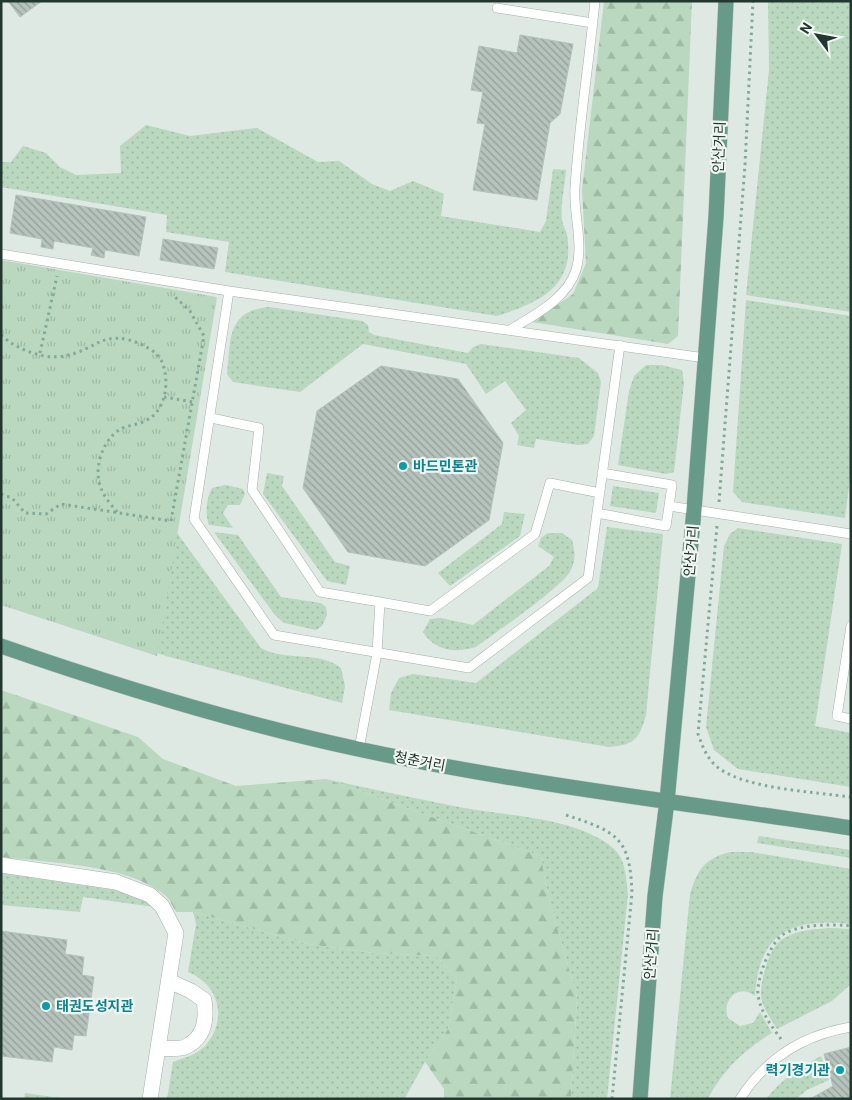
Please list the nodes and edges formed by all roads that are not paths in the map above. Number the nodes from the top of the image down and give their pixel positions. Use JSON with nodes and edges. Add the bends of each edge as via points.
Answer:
{"nodes":[{"id":1,"x":595,"y":1,"type":"edge"},
{"id":2,"x":726,"y":1,"type":"edge"},
{"id":3,"x":497,"y":8,"type":"dead end"},
{"id":4,"x":593,"y":23,"type":"junction"},
{"id":5,"x":1,"y":254,"type":"edge"},
{"id":6,"x":229,"y":291,"type":"junction"},
{"id":7,"x":510,"y":330,"type":"junction"},
{"id":8,"x":620,"y":346,"type":"junction"},
{"id":9,"x":705,"y":358,"type":"junction"},
{"id":10,"x":211,"y":418,"type":"junction"},
{"id":11,"x":602,"y":473,"type":"junction"},
{"id":12,"x":600,"y":493,"type":"junction"},
{"id":13,"x":669,"y":506,"type":"junction"},
{"id":14,"x":694,"y":510,"type":"junction"},
{"id":15,"x":597,"y":513,"type":"junction"},
{"id":16,"x":851,"y":534,"type":"edge"},
{"id":17,"x":380,"y":602,"type":"junction"},
{"id":18,"x":851,"y":626,"type":"edge"},
{"id":19,"x":1,"y":646,"type":"edge"},
{"id":20,"x":377,"y":653,"type":"junction"},
{"id":21,"x":851,"y":719,"type":"edge"},
{"id":22,"x":359,"y":750,"type":"junction"},
{"id":23,"x":667,"y":801,"type":"junction"},
{"id":24,"x":851,"y":828,"type":"edge"},
{"id":25,"x":1,"y":865,"type":"edge"},
{"id":26,"x":169,"y":981,"type":"junction"},
{"id":27,"x":851,"y":1027,"type":"edge"},
{"id":28,"x":158,"y":1048,"type":"junction"},
{"id":29,"x":150,"y":1099,"type":"edge"},
{"id":30,"x":640,"y":1099,"type":"edge"},
{"id":31,"x":740,"y":1099,"type":"edge"}],
"edges":[{"from":1,"to":4,"type":"lane"},
{"from":2,"to":9,"type":"main road","name":"안산거리","via":[[716,216]]},
{"from":3,"to":4,"type":"lane"},
{"from":4,"to":7,"type":"lane","via":[[575,188],[576,269],[566,289],[539,312]]},
{"from":5,"to":6,"type":"lane"},
{"from":6,"to":7,"type":"lane"},
{"from":6,"to":10,"type":"lane"},
{"from":7,"to":8,"type":"lane"},
{"from":8,"to":9,"type":"lane"},
{"from":8,"to":11,"type":"lane"},
{"from":9,"to":14,"type":"main road","name":"안산거리"},
{"from":10,"to":17,"type":"lane","via":[[259,428],[252,490],[320,592]]},
{"from":10,"to":20,"type":"lane","via":[[194,518],[274,635]]},
{"from":11,"to":12,"type":"lane"},
{"from":11,"to":13,"type":"lane","via":[[672,485]]},
{"from":12,"to":15,"type":"lane"},
{"from":12,"to":17,"type":"lane","via":[[550,484],[535,534],[430,611]]},
{"from":13,"to":14,"type":"lane"},
{"from":13,"to":15,"type":"lane","via":[[666,526]]},
{"from":14,"to":16,"type":"lane"},
{"from":14,"to":23,"type":"main road","name":"안산거리"},
{"from":15,"to":20,"type":"lane","via":[[588,578],[469,668]]},
{"from":17,"to":20,"type":"lane"},
{"from":18,"to":21,"type":"lane","via":[[837,716]]},
{"from":19,"to":22,"type":"main road","name":"청춘거리","via":[[191,708]]},
{"from":20,"to":22,"type":"lane"},
{"from":22,"to":23,"type":"main road","name":"청춘거리"},
{"from":23,"to":24,"type":"main road","name":"청춘거리"},
{"from":23,"to":30,"type":"main road","name":"안산거리","via":[[655,896]]},
{"from":25,"to":26,"type":"street","via":[[116,882],[150,895],[162,906],[176,933]]},
{"from":26,"to":28,"type":"street"},
{"from":26,"to":28,"type":"street","via":[[204,1000],[207,1019],[200,1034],[184,1047]]},
{"from":27,"to":31,"type":"lane","via":[[826,1032],[788,1048],[771,1060]]},
{"from":28,"to":29,"type":"street"}]}
